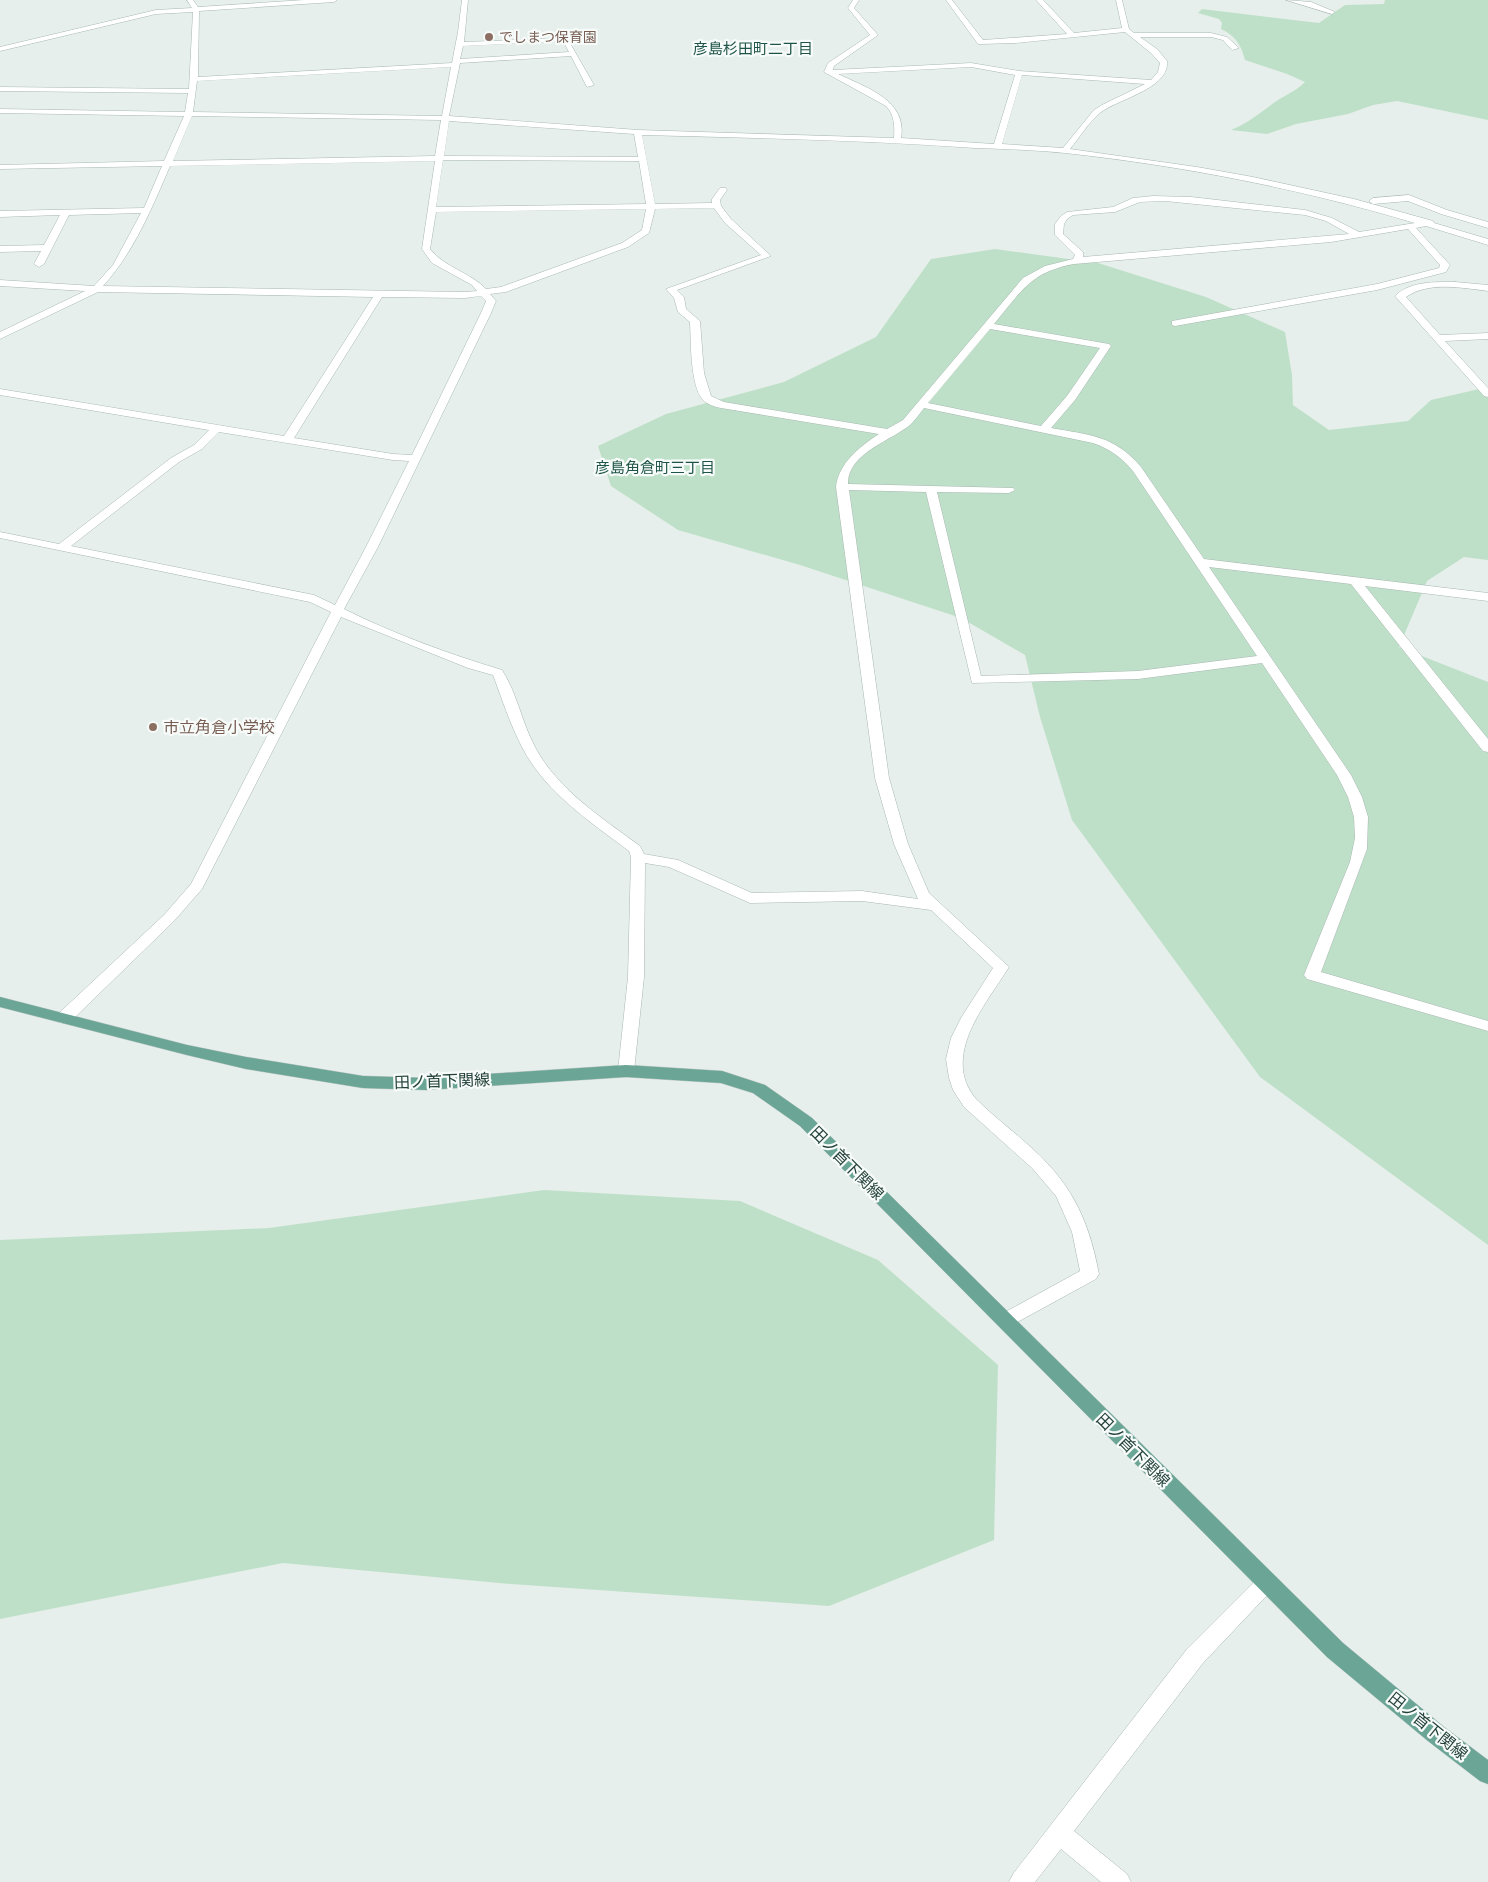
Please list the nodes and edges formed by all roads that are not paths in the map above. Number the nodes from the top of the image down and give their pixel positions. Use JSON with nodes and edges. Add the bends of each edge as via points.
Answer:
{"nodes":[{"id":1,"x":334,"y":0,"type":"edge"},
{"id":2,"x":465,"y":0,"type":"edge"},
{"id":3,"x":856,"y":0,"type":"edge"},
{"id":4,"x":949,"y":0,"type":"edge"},
{"id":5,"x":1039,"y":0,"type":"edge"},
{"id":6,"x":1119,"y":0,"type":"edge"},
{"id":7,"x":1295,"y":0,"type":"edge"},
{"id":8,"x":193,"y":2,"type":"edge"},
{"id":9,"x":1332,"y":12,"type":"dead end"},
{"id":10,"x":1129,"y":33,"type":"junction"},
{"id":11,"x":1071,"y":34,"type":"junction"},
{"id":12,"x":459,"y":44,"type":"junction"},
{"id":13,"x":1235,"y":48,"type":"dead end"},
{"id":14,"x":0,"y":49,"type":"edge"},
{"id":15,"x":574,"y":54,"type":"junction"},
{"id":16,"x":455,"y":63,"type":"junction"},
{"id":17,"x":828,"y":72,"type":"junction"},
{"id":18,"x":1019,"y":73,"type":"junction"},
{"id":19,"x":194,"y":78,"type":"junction"},
{"id":20,"x":1154,"y":82,"type":"junction"},
{"id":21,"x":590,"y":85,"type":"dead end"},
{"id":22,"x":0,"y":88,"type":"edge"},
{"id":23,"x":192,"y":90,"type":"junction"},
{"id":24,"x":0,"y":111,"type":"edge"},
{"id":25,"x":189,"y":114,"type":"junction"},
{"id":26,"x":445,"y":118,"type":"junction"},
{"id":27,"x":638,"y":132,"type":"junction"},
{"id":28,"x":897,"y":140,"type":"junction"},
{"id":29,"x":998,"y":146,"type":"junction"},
{"id":30,"x":1064,"y":151,"type":"junction"},
{"id":31,"x":438,"y":158,"type":"junction"},
{"id":32,"x":642,"y":158,"type":"junction"},
{"id":33,"x":168,"y":164,"type":"junction"},
{"id":34,"x":0,"y":167,"type":"edge"},
{"id":35,"x":723,"y":190,"type":"dead end"},
{"id":36,"x":1372,"y":201,"type":"dead end"},
{"id":37,"x":716,"y":205,"type":"junction"},
{"id":38,"x":651,"y":206,"type":"junction"},
{"id":39,"x":431,"y":209,"type":"junction"},
{"id":40,"x":147,"y":210,"type":"junction"},
{"id":41,"x":66,"y":212,"type":"junction"},
{"id":42,"x":0,"y":214,"type":"edge"},
{"id":43,"x":1430,"y":223,"type":"junction"},
{"id":44,"x":1488,"y":225,"type":"edge"},
{"id":45,"x":1411,"y":226,"type":"junction"},
{"id":46,"x":1358,"y":235,"type":"junction"},
{"id":47,"x":1488,"y":242,"type":"edge"},
{"id":48,"x":47,"y":248,"type":"junction"},
{"id":49,"x":0,"y":249,"type":"edge"},
{"id":50,"x":1077,"y":261,"type":"junction"},
{"id":51,"x":39,"y":264,"type":"dead end"},
{"id":52,"x":0,"y":283,"type":"edge"},
{"id":53,"x":1488,"y":288,"type":"edge"},
{"id":54,"x":96,"y":289,"type":"junction"},
{"id":55,"x":380,"y":293,"type":"junction"},
{"id":56,"x":485,"y":293,"type":"junction"},
{"id":57,"x":1175,"y":323,"type":"dead end"},
{"id":58,"x":988,"y":326,"type":"junction"},
{"id":59,"x":0,"y":336,"type":"edge"},
{"id":60,"x":1488,"y":336,"type":"edge"},
{"id":61,"x":1438,"y":338,"type":"junction"},
{"id":62,"x":0,"y":392,"type":"edge"},
{"id":63,"x":1488,"y":394,"type":"edge"},
{"id":64,"x":923,"y":404,"type":"junction"},
{"id":65,"x":216,"y":428,"type":"junction"},
{"id":66,"x":1044,"y":429,"type":"junction"},
{"id":67,"x":887,"y":432,"type":"junction"},
{"id":68,"x":287,"y":440,"type":"junction"},
{"id":69,"x":416,"y":458,"type":"junction"},
{"id":70,"x":842,"y":487,"type":"junction"},
{"id":71,"x":931,"y":488,"type":"junction"},
{"id":72,"x":1009,"y":490,"type":"dead end"},
{"id":73,"x":0,"y":535,"type":"edge"},
{"id":74,"x":62,"y":547,"type":"junction"},
{"id":75,"x":1200,"y":562,"type":"junction"},
{"id":76,"x":1355,"y":581,"type":"junction"},
{"id":77,"x":1488,"y":597,"type":"edge"},
{"id":78,"x":338,"y":610,"type":"junction"},
{"id":79,"x":1266,"y":659,"type":"junction"},
{"id":80,"x":1488,"y":748,"type":"edge"},
{"id":81,"x":638,"y":857,"type":"junction"},
{"id":82,"x":933,"y":906,"type":"junction"},
{"id":83,"x":0,"y":1002,"type":"edge"},
{"id":84,"x":64,"y":1018,"type":"junction"},
{"id":85,"x":1488,"y":1026,"type":"edge"},
{"id":86,"x":626,"y":1071,"type":"junction"},
{"id":87,"x":1006,"y":1320,"type":"junction"},
{"id":88,"x":1266,"y":1583,"type":"junction"},
{"id":89,"x":1488,"y":1773,"type":"edge"},
{"id":90,"x":1060,"y":1834,"type":"junction"},
{"id":91,"x":1021,"y":1882,"type":"edge"},
{"id":92,"x":1119,"y":1882,"type":"edge"}],
"edges":[{"from":1,"to":8,"type":"street"},
{"from":2,"to":12,"type":"street"},
{"from":3,"to":17,"type":"street","via":[[851,8],[874,35],[831,65]]},
{"from":4,"to":11,"type":"street","via":[[981,42]]},
{"from":5,"to":11,"type":"street"},
{"from":6,"to":10,"type":"street"},
{"from":7,"to":9,"type":"street"},
{"from":8,"to":14,"type":"street"},
{"from":8,"to":19,"type":"street"},
{"from":10,"to":11,"type":"street"},
{"from":10,"to":13,"type":"street","via":[[1211,32]]},
{"from":10,"to":20,"type":"street","via":[[1154,51],[1164,63]]},
{"from":12,"to":15,"type":"street","via":[[565,39]]},
{"from":12,"to":16,"type":"street"},
{"from":15,"to":16,"type":"street"},
{"from":15,"to":21,"type":"street"},
{"from":16,"to":19,"type":"street"},
{"from":16,"to":26,"type":"street"},
{"from":17,"to":18,"type":"street","via":[[971,65]]},
{"from":17,"to":28,"type":"street","via":[[888,104],[893,109],[899,132]]},
{"from":18,"to":20,"type":"street"},
{"from":18,"to":29,"type":"street"},
{"from":19,"to":23,"type":"street"},
{"from":20,"to":30,"type":"street","via":[[1097,111]]},
{"from":22,"to":23,"type":"street"},
{"from":23,"to":25,"type":"street"},
{"from":24,"to":25,"type":"street"},
{"from":25,"to":26,"type":"street"},
{"from":25,"to":33,"type":"street"},
{"from":26,"to":27,"type":"street"},
{"from":26,"to":31,"type":"street"},
{"from":27,"to":28,"type":"street"},
{"from":27,"to":32,"type":"street"},
{"from":28,"to":29,"type":"street"},
{"from":29,"to":30,"type":"street"},
{"from":30,"to":43,"type":"street","via":[[1253,179]]},
{"from":31,"to":32,"type":"street"},
{"from":31,"to":33,"type":"street"},
{"from":31,"to":39,"type":"street"},
{"from":32,"to":38,"type":"street"},
{"from":33,"to":34,"type":"street"},
{"from":33,"to":40,"type":"street"},
{"from":35,"to":37,"type":"street"},
{"from":36,"to":44,"type":"street","via":[[1409,198]]},
{"from":37,"to":38,"type":"street"},
{"from":37,"to":67,"type":"street","via":[[732,226],[767,256],[671,289],[679,296],[681,310],[695,321],[702,390],[707,398],[722,405]]},
{"from":38,"to":39,"type":"street"},
{"from":38,"to":56,"type":"street","via":[[646,231],[625,245],[503,290]]},
{"from":39,"to":56,"type":"street","via":[[426,249],[446,268],[476,283]]},
{"from":40,"to":41,"type":"street"},
{"from":40,"to":54,"type":"street","via":[[117,266]]},
{"from":41,"to":42,"type":"street"},
{"from":41,"to":48,"type":"street"},
{"from":43,"to":45,"type":"street"},
{"from":43,"to":47,"type":"street"},
{"from":45,"to":46,"type":"street"},
{"from":45,"to":57,"type":"street","via":[[1445,265],[1443,270],[1377,287]]},
{"from":46,"to":50,"type":"street"},
{"from":46,"to":50,"type":"street","via":[[1327,218],[1296,212],[1140,199],[1123,203],[1115,209],[1067,214],[1059,225],[1059,235],[1080,254]]},
{"from":48,"to":49,"type":"street"},
{"from":48,"to":51,"type":"street"},
{"from":50,"to":58,"type":"street","via":[[1036,272]]},
{"from":52,"to":54,"type":"street"},
{"from":53,"to":61,"type":"street","via":[[1429,286],[1412,288],[1400,296]]},
{"from":54,"to":55,"type":"street"},
{"from":54,"to":59,"type":"street"},
{"from":55,"to":56,"type":"street"},
{"from":55,"to":68,"type":"street"},
{"from":56,"to":69,"type":"street","via":[[491,301],[486,313]]},
{"from":58,"to":64,"type":"street"},
{"from":58,"to":66,"type":"street","via":[[1106,346]]},
{"from":60,"to":61,"type":"street"},
{"from":61,"to":63,"type":"street"},
{"from":62,"to":65,"type":"street"},
{"from":64,"to":66,"type":"street"},
{"from":64,"to":67,"type":"street","via":[[907,422]]},
{"from":65,"to":68,"type":"street"},
{"from":65,"to":74,"type":"street","via":[[188,455],[175,460]]},
{"from":66,"to":75,"type":"street","via":[[1096,440],[1126,456]]},
{"from":67,"to":70,"type":"street","via":[[843,471]]},
{"from":68,"to":69,"type":"street","via":[[393,458]]},
{"from":69,"to":78,"type":"street"},
{"from":70,"to":71,"type":"street"},
{"from":70,"to":82,"type":"street","via":[[882,778],[902,844],[923,895]]},
{"from":71,"to":72,"type":"street"},
{"from":71,"to":79,"type":"street","via":[[976,680],[1138,675]]},
{"from":73,"to":74,"type":"street"},
{"from":74,"to":78,"type":"street","via":[[314,599]]},
{"from":75,"to":76,"type":"street"},
{"from":75,"to":79,"type":"street"},
{"from":76,"to":77,"type":"street"},
{"from":76,"to":80,"type":"street"},
{"from":78,"to":81,"type":"street","via":[[360,622],[498,673],[529,747],[551,779],[635,849]]},
{"from":78,"to":84,"type":"street","via":[[198,886]]},
{"from":79,"to":85,"type":"street","via":[[1344,775],[1357,798],[1363,820],[1363,844],[1312,975]]},
{"from":81,"to":82,"type":"street","via":[[673,863],[750,898],[862,896]]},
{"from":81,"to":86,"type":"street","via":[[636,977]]},
{"from":82,"to":87,"type":"street","via":[[1001,967],[956,1047],[959,1083],[965,1096],[978,1110],[1047,1173],[1062,1192],[1085,1243],[1090,1274]]},
{"from":83,"to":84,"type":"main road","name":"田ノ首下関線"},
{"from":84,"to":86,"type":"main road","name":"田ノ首下関線","via":[[196,1052],[363,1082],[426,1084]]},
{"from":86,"to":87,"type":"main road","name":"田ノ首下関線","via":[[722,1077],[759,1089],[776,1100],[806,1122]]},
{"from":87,"to":88,"type":"main road","name":"田ノ首下関線"},
{"from":88,"to":89,"type":"main road","name":"田ノ首下関線","via":[[1335,1650]]},
{"from":88,"to":90,"type":"street","via":[[1195,1656]]},
{"from":90,"to":91,"type":"street"},
{"from":90,"to":92,"type":"street"}]}
